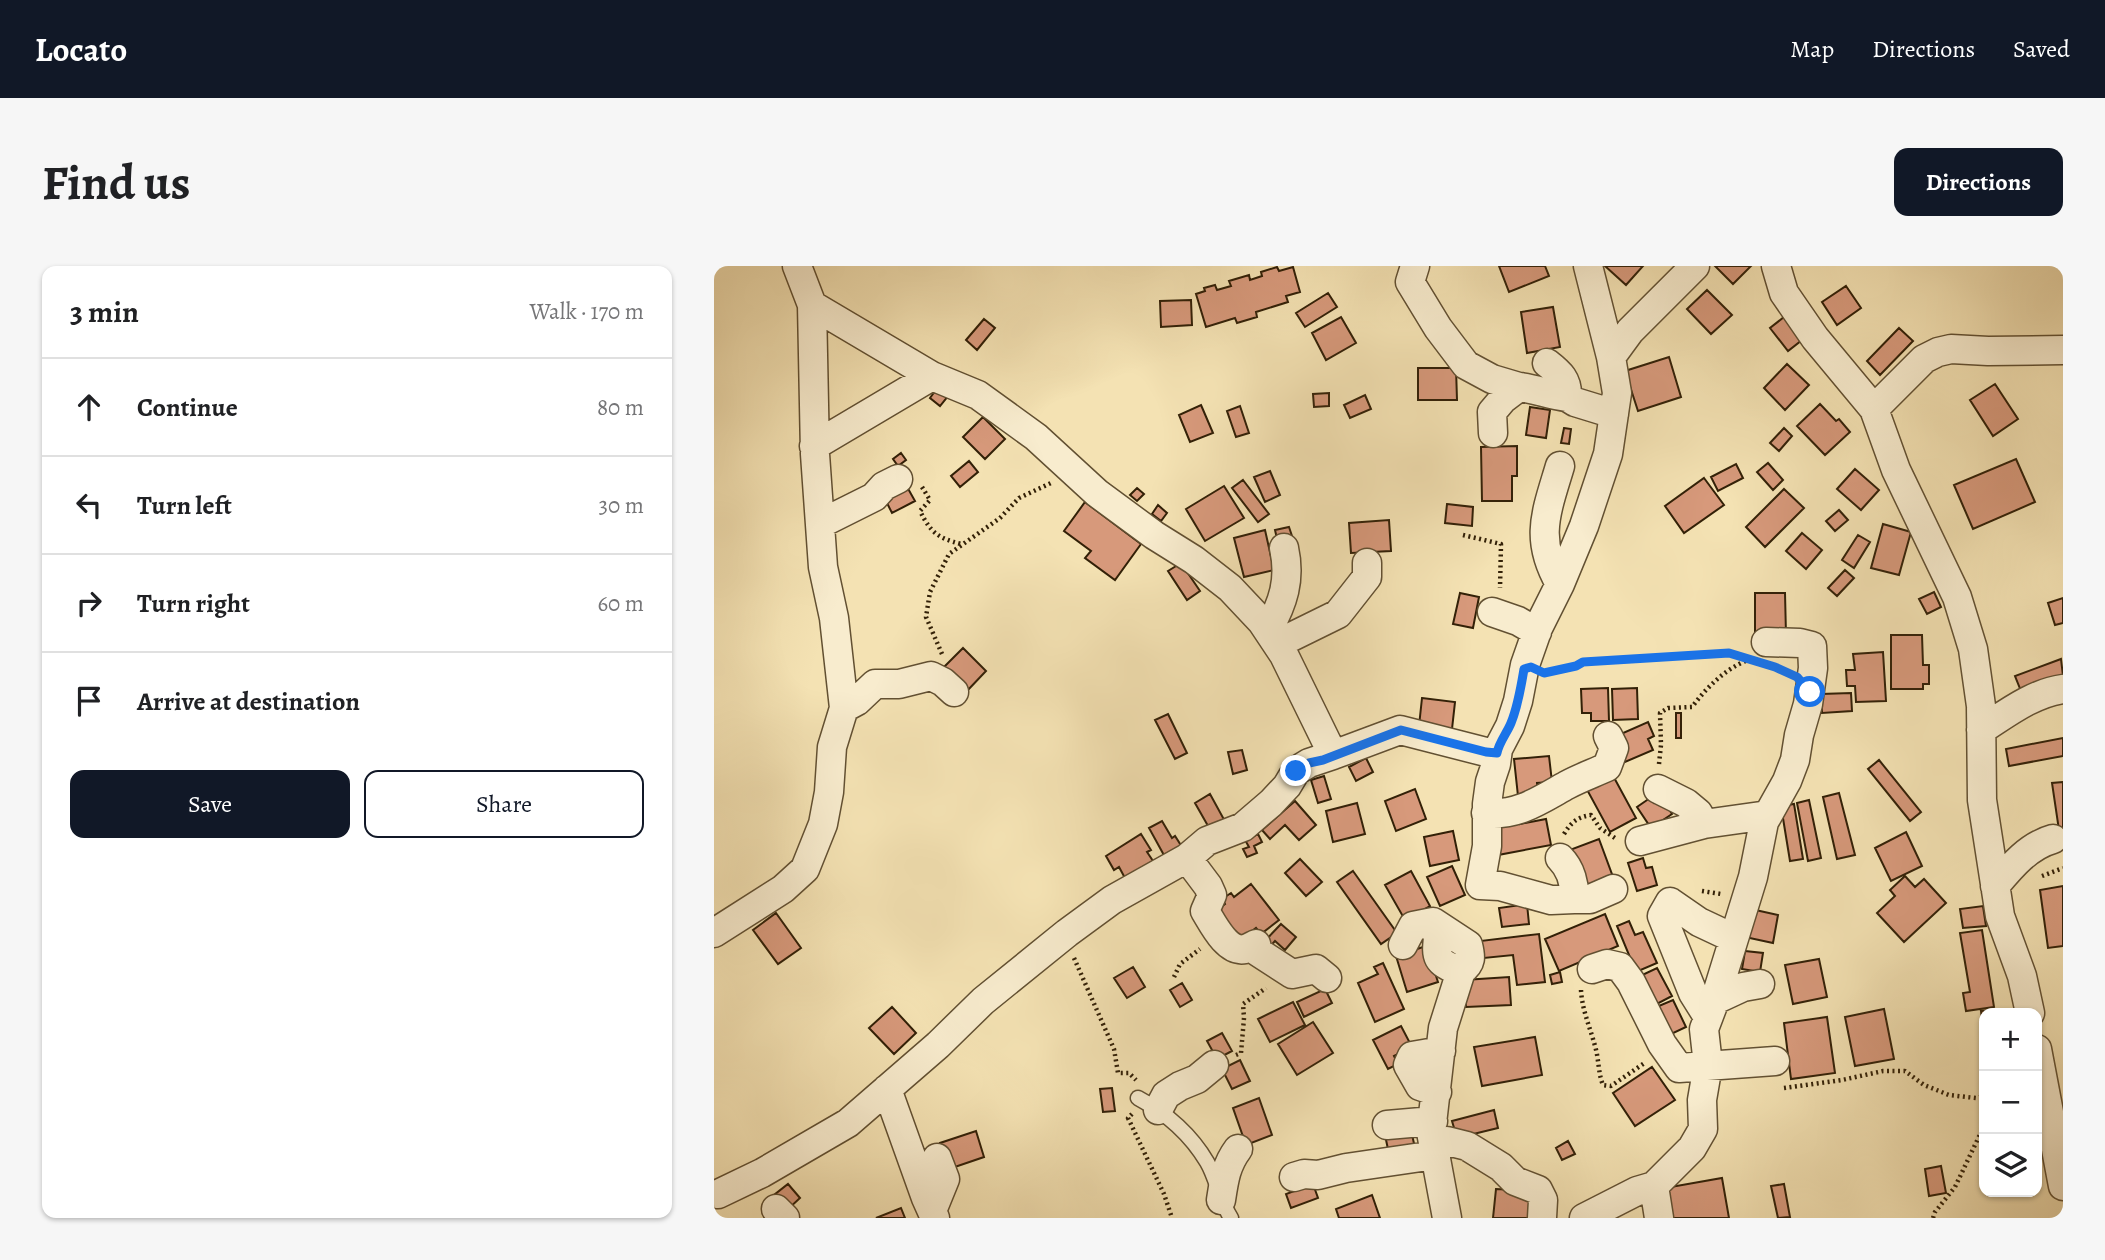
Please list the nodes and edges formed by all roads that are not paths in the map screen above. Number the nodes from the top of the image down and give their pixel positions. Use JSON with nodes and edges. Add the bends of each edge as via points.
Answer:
{"nodes":[{"id":1,"x":797,"y":266,"type":"edge"},
{"id":2,"x":1415,"y":266,"type":"edge"},
{"id":3,"x":1588,"y":266,"type":"edge"},
{"id":4,"x":1695,"y":266,"type":"edge"},
{"id":5,"x":1776,"y":266,"type":"edge"},
{"id":6,"x":812,"y":305,"type":"junction"},
{"id":7,"x":2063,"y":350,"type":"edge"},
{"id":8,"x":1611,"y":357,"type":"junction"},
{"id":9,"x":1547,"y":363,"type":"dead end"},
{"id":10,"x":932,"y":376,"type":"junction"},
{"id":11,"x":1519,"y":387,"type":"junction"},
{"id":12,"x":1567,"y":397,"type":"junction"},
{"id":13,"x":1874,"y":409,"type":"junction"},
{"id":14,"x":1614,"y":414,"type":"junction"},
{"id":15,"x":1493,"y":433,"type":"dead end"},
{"id":16,"x":814,"y":446,"type":"junction"},
{"id":17,"x":1560,"y":466,"type":"dead end"},
{"id":18,"x":898,"y":479,"type":"road end"},
{"id":19,"x":820,"y":524,"type":"junction"},
{"id":20,"x":1284,"y":548,"type":"dead end"},
{"id":21,"x":1367,"y":563,"type":"dead end"},
{"id":22,"x":1560,"y":584,"type":"junction"},
{"id":23,"x":1492,"y":612,"type":"road end"},
{"id":24,"x":1537,"y":632,"type":"junction"},
{"id":25,"x":1273,"y":637,"type":"junction"},
{"id":26,"x":1757,"y":655,"type":"road end"},
{"id":27,"x":2063,"y":689,"type":"edge"},
{"id":28,"x":954,"y":692,"type":"dead end"},
{"id":29,"x":844,"y":708,"type":"junction"},
{"id":30,"x":1981,"y":730,"type":"junction"},
{"id":31,"x":1608,"y":736,"type":"dead end"},
{"id":32,"x":1497,"y":753,"type":"junction"},
{"id":33,"x":1333,"y":755,"type":"junction"},
{"id":34,"x":1658,"y":789,"type":"road end"},
{"id":35,"x":1486,"y":813,"type":"junction"},
{"id":36,"x":1768,"y":815,"type":"junction"},
{"id":37,"x":1704,"y":824,"type":"junction"},
{"id":38,"x":2053,"y":839,"type":"dead end"},
{"id":39,"x":1640,"y":841,"type":"dead end"},
{"id":40,"x":1187,"y":858,"type":"junction"},
{"id":41,"x":1560,"y":858,"type":"dead end"},
{"id":42,"x":1995,"y":886,"type":"junction"},
{"id":43,"x":1613,"y":889,"type":"dead end"},
{"id":44,"x":1574,"y":900,"type":"junction"},
{"id":45,"x":714,"y":933,"type":"edge"},
{"id":46,"x":1733,"y":938,"type":"junction"},
{"id":47,"x":1403,"y":945,"type":"dead end"},
{"id":48,"x":1591,"y":969,"type":"road end"},
{"id":49,"x":1327,"y":978,"type":"dead end"},
{"id":50,"x":1760,"y":984,"type":"dead end"},
{"id":51,"x":1712,"y":1008,"type":"junction"},
{"id":52,"x":2028,"y":1008,"type":"edge"},
{"id":53,"x":1775,"y":1061,"type":"road end"},
{"id":54,"x":1214,"y":1065,"type":"road end"},
{"id":55,"x":1709,"y":1065,"type":"junction"},
{"id":56,"x":2041,"y":1071,"type":"edge"},
{"id":57,"x":887,"y":1089,"type":"junction"},
{"id":58,"x":1148,"y":1104,"type":"joint"},
{"id":59,"x":1387,"y":1125,"type":"dead end"},
{"id":60,"x":1434,"y":1141,"type":"junction"},
{"id":61,"x":1238,"y":1149,"type":"dead end"},
{"id":62,"x":937,"y":1157,"type":"dead end"},
{"id":63,"x":1294,"y":1177,"type":"dead end"},
{"id":64,"x":1654,"y":1186,"type":"junction"},
{"id":65,"x":2063,"y":1186,"type":"edge"},
{"id":66,"x":720,"y":1200,"type":"edge"},
{"id":67,"x":1226,"y":1209,"type":"edge"},
{"id":68,"x":933,"y":1215,"type":"edge"},
{"id":69,"x":1447,"y":1218,"type":"edge"},
{"id":70,"x":1544,"y":1218,"type":"edge"},
{"id":71,"x":1559,"y":1218,"type":"edge"},
{"id":72,"x":1584,"y":1218,"type":"edge"},
{"id":73,"x":1628,"y":1218,"type":"edge"},
{"id":74,"x":1659,"y":1218,"type":"edge"}],
"edges":[{"from":1,"to":6,"type":"street"},
{"from":2,"to":11,"type":"street","via":[[1410,282],[1466,365]]},
{"from":3,"to":8,"type":"street"},
{"from":4,"to":8,"type":"street","via":[[1630,331]]},
{"from":5,"to":13,"type":"street","via":[[1784,293],[1807,327]]},
{"from":6,"to":10,"type":"street"},
{"from":6,"to":16,"type":"street"},
{"from":7,"to":13,"type":"street","via":[[1938,352],[1924,359]]},
{"from":8,"to":14,"type":"street","via":[[1617,393]]},
{"from":9,"to":12,"type":"street","via":[[1561,374]]},
{"from":10,"to":16,"type":"street"},
{"from":10,"to":25,"type":"street","via":[[978,395],[1035,437],[1097,493],[1230,588]]},
{"from":11,"to":12,"type":"street"},
{"from":11,"to":15,"type":"street","via":[[1492,412]]},
{"from":12,"to":14,"type":"street"},
{"from":13,"to":30,"type":"street","via":[[1896,470],[1957,597],[1973,649]]},
{"from":14,"to":22,"type":"street","via":[[1608,454]]},
{"from":16,"to":19,"type":"street"},
{"from":17,"to":22,"type":"street","via":[[1546,514],[1544,545]]},
{"from":18,"to":19,"type":"street","via":[[874,497]]},
{"from":19,"to":29,"type":"street"},
{"from":20,"to":25,"type":"street","via":[[1287,581]]},
{"from":21,"to":25,"type":"street","via":[[1367,578],[1338,614]]},
{"from":22,"to":24,"type":"street"},
{"from":23,"to":24,"type":"street"},
{"from":24,"to":32,"type":"street","via":[[1510,726]]},
{"from":25,"to":33,"type":"street"},
{"from":26,"to":36,"type":"street","via":[[1800,643],[1812,646],[1808,704],[1795,760]]},
{"from":27,"to":30,"type":"street","via":[[2014,708]]},
{"from":28,"to":29,"type":"street","via":[[930,676],[875,684]]},
{"from":29,"to":45,"type":"street","via":[[832,747],[823,824],[806,869]]},
{"from":30,"to":42,"type":"street","via":[[1982,800]]},
{"from":31,"to":35,"type":"street","via":[[1614,748],[1607,767],[1532,806]]},
{"from":32,"to":33,"type":"street","via":[[1401,730]]},
{"from":32,"to":35,"type":"street"},
{"from":33,"to":40,"type":"street","via":[[1296,771],[1271,803],[1243,827],[1206,841]]},
{"from":34,"to":37,"type":"street","via":[[1686,803]]},
{"from":35,"to":44,"type":"street","via":[[1487,846],[1480,885],[1551,900]]},
{"from":36,"to":37,"type":"street"},
{"from":36,"to":46,"type":"street"},
{"from":37,"to":39,"type":"street"},
{"from":38,"to":42,"type":"street","via":[[2014,863]]},
{"from":40,"to":49,"type":"street","via":[[1212,895],[1205,911],[1232,947],[1243,950],[1256,944],[1258,953],[1292,974],[1316,969]]},
{"from":40,"to":57,"type":"street","via":[[1112,900],[1067,933],[983,1001]]},
{"from":41,"to":44,"type":"street","via":[[1569,870]]},
{"from":42,"to":52,"type":"street"},
{"from":43,"to":44,"type":"street"},
{"from":46,"to":51,"type":"street"},
{"from":46,"to":51,"type":"street","via":[[1670,902],[1662,916],[1693,993]]},
{"from":47,"to":60,"type":"street","via":[[1413,926],[1433,922],[1439,927],[1439,960],[1461,971],[1443,1028]]},
{"from":48,"to":55,"type":"street","via":[[1607,964],[1620,967],[1679,1068]]},
{"from":50,"to":51,"type":"street","via":[[1743,987]]},
{"from":51,"to":55,"type":"street","via":[[1704,1029]]},
{"from":53,"to":55,"type":"street"},
{"from":54,"to":58,"type":"street"},
{"from":55,"to":64,"type":"street","via":[[1702,1100],[1703,1129],[1692,1148]]},
{"from":56,"to":65,"type":"street"},
{"from":57,"to":66,"type":"street","via":[[848,1123]]},
{"from":57,"to":68,"type":"street"},
{"from":58,"to":67,"type":"lane","via":[[1182,1129],[1208,1163]]},
{"from":59,"to":60,"type":"street"},
{"from":60,"to":63,"type":"street","via":[[1346,1168]]},
{"from":60,"to":69,"type":"street"},
{"from":60,"to":70,"type":"street","via":[[1467,1146],[1514,1181],[1538,1189]]},
{"from":61,"to":67,"type":"street","via":[[1224,1176]]},
{"from":62,"to":68,"type":"street","via":[[945,1179]]},
{"from":64,"to":72,"type":"street"},
{"from":64,"to":73,"type":"street"},
{"from":64,"to":74,"type":"street"},
{"from":70,"to":71,"type":"street"}]}
